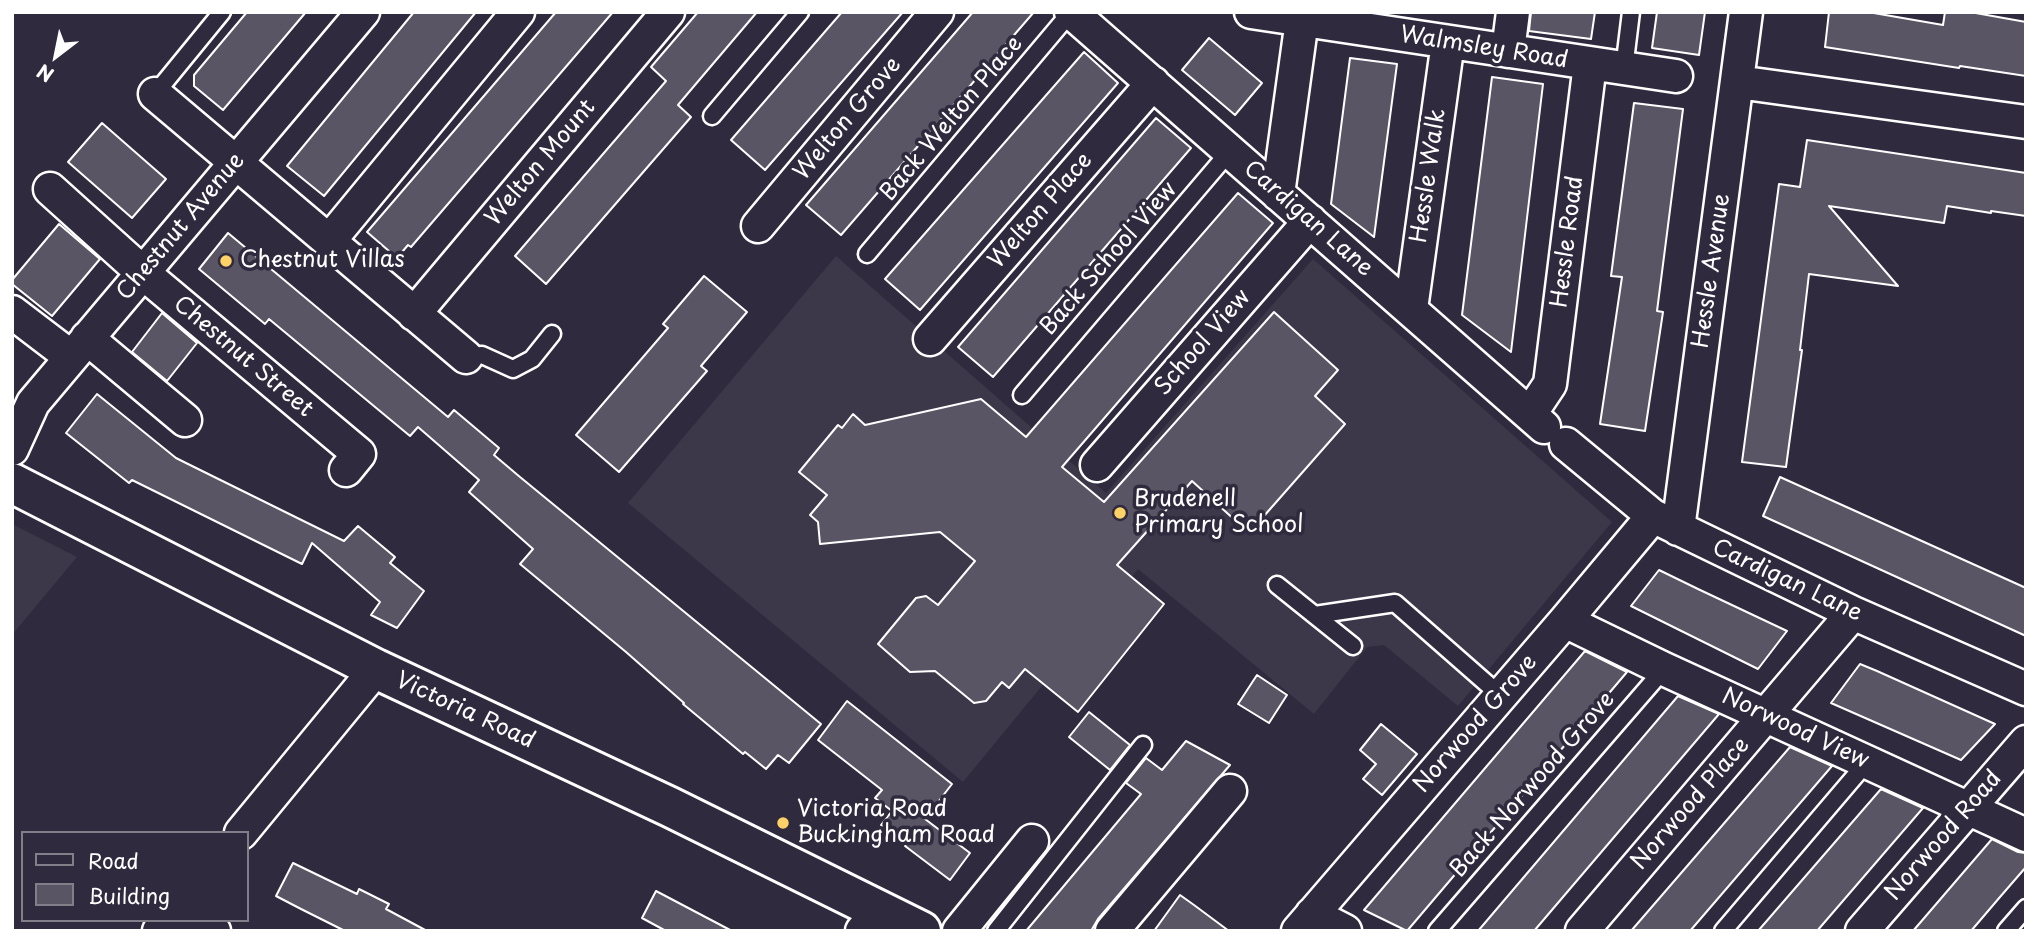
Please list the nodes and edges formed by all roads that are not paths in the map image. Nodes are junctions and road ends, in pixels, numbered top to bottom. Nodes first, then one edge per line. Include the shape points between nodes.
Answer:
1 (222, 12) edge
2 (363, 12) edge
3 (518, 12) edge
4 (668, 12) edge
5 (800, 12) edge
6 (937, 12) edge
7 (1071, 12) edge
8 (1513, 12) edge
9 (1631, 12) edge
10 (1746, 12) edge
11 (1277, 15) edge
12 (1448, 42) junction
13 (1508, 51) junction
14 (1590, 64) junction
15 (1624, 69) junction
16 (1676, 76) dead end
17 (1738, 82) junction
18 (1153, 83) junction
19 (155, 94) joint
20 (712, 116) dead end
21 (2026, 122) edge
22 (1230, 151) junction
23 (236, 163) junction
24 (50, 189) dead end
25 (1278, 194) junction
26 (1310, 221) junction
27 (758, 226) dead end
28 (329, 241) junction
29 (867, 254) dead end
30 (142, 272) junction
31 (1411, 309) junction
32 (12, 312) edge
33 (414, 314) junction
34 (552, 334) dead end
35 (929, 339) dead end
36 (79, 348) junction
37 (466, 357) joint
38 (1022, 395) dead end
39 (185, 420) dead end
40 (1546, 428) junction
41 (12, 449) edge
42 (1097, 465) dead end
43 (346, 470) dead end
44 (12, 483) edge
45 (1665, 523) junction
46 (1278, 585) dead end
47 (1853, 613) junction
48 (1315, 615) junction
49 (1566, 621) junction
50 (1353, 646) dead end
51 (376, 669) junction
52 (1664, 669) junction
53 (2026, 689) edge
54 (1501, 696) junction
55 (1766, 716) junction
56 (2026, 742) edge
57 (1143, 745) dead end
58 (1867, 762) junction
59 (1230, 791) dead end
60 (1968, 809) junction
61 (243, 831) edge
62 (2026, 835) edge
63 (1032, 841) dead end
64 (2026, 908) edge
65 (870, 920) edge
66 (198, 922) edge
67 (1305, 922) edge
68 (214, 931) edge
69 (921, 931) edge
70 (959, 931) edge
71 (996, 931) edge
72 (1112, 931) edge
73 (1345, 931) edge
74 (1437, 931) edge
75 (1582, 931) edge
76 (1723, 931) edge
77 (1862, 931) edge
78 (2006, 931) edge

1 - 19 lane
2 - 23 street, Chestnut Avenue
3 - 28 street
4 - 33 street, Welton Mount
5 - 20 lane
6 - 27 street, Welton Grove
7 - 18 street, Cardigan Lane
7 - 29 lane, Back Welton Place
8 - 13 street
9 - 15 lane
10 - 17 street, Hessle Avenue
11 - 12 street, Walmsley Road via 1392,28
11 - 25 street
12 - 13 street, Walmsley Road
12 - 31 street, Hessle Walk
13 - 14 street, Walmsley Road
14 - 15 street, Walmsley Road
14 - 40 street, Hessle Road
15 - 16 street, Walmsley Road
17 - 21 street
17 - 45 street, Hessle Avenue
18 - 22 street, Cardigan Lane
18 - 35 street, Welton Place
19 - 23 street
22 - 25 street, Cardigan Lane
22 - 38 lane, Back School View
23 - 28 street
23 - 30 street, Chestnut Avenue
24 - 30 street, Chestnut Street
25 - 26 street, Cardigan Lane
26 - 31 street, Cardigan Lane
26 - 42 street, School View
28 - 33 street
30 - 36 street, Chestnut Avenue
30 - 43 street, Chestnut Street via 359,454
31 - 40 street, Cardigan Lane
32 - 36 street
33 - 37 street
34 - 37 lane via 532,359 513,369 482,355
36 - 39 street
36 - 41 street, Chestnut Avenue via 33,402
40 - 45 street, Cardigan Lane
44 - 51 street, Victoria Road
45 - 47 street, Cardigan Lane
45 - 49 street, Norwood Grove
46 - 48 lane
47 - 53 street, Cardigan Lane
47 - 55 street, Norwood Place
48 - 50 lane
48 - 54 lane via 1395,603
49 - 52 street, Norwood View
49 - 54 street, Norwood Grove
51 - 61 street
51 - 65 street, Victoria Road via 670,807
52 - 55 street, Norwood View
52 - 74 lane, Back Norwood Grove
54 - 67 street, Norwood Grove
55 - 58 street, Norwood View
55 - 75 street, Norwood Place
56 - 60 street, Norwood Road
57 - 71 lane
58 - 60 street, Norwood View
58 - 76 lane
59 - 72 street
60 - 62 street, Norwood View
60 - 77 street, Norwood Road
63 - 70 street
64 - 78 lane
65 - 69 street, Victoria Road
66 - 68 street
67 - 73 street

